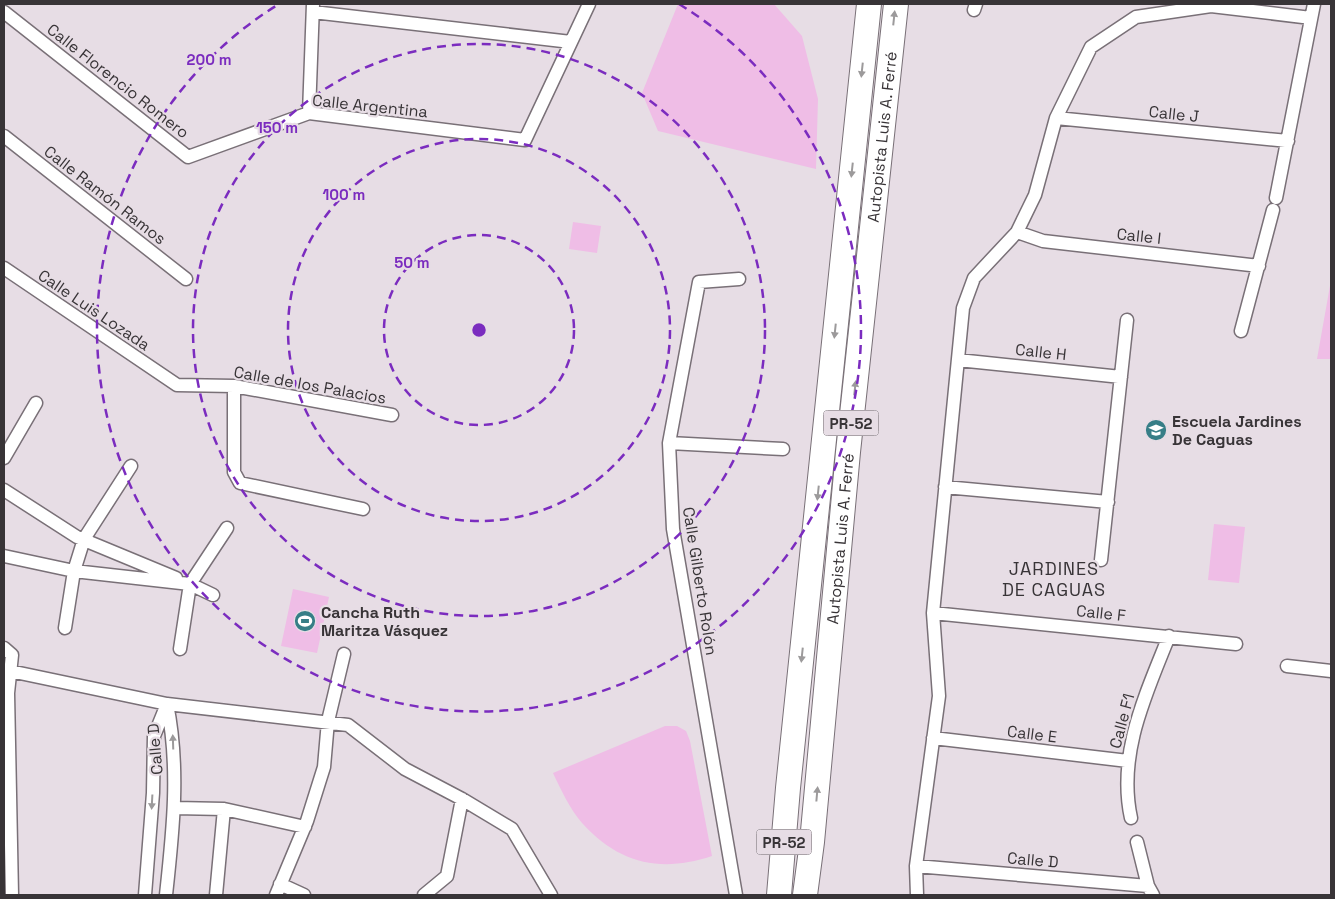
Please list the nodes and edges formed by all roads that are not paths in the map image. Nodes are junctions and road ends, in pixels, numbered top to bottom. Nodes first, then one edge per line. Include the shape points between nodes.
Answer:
1 (589, 4) edge
2 (869, 4) edge
3 (896, 4) edge
4 (1314, 4) edge
5 (313, 8) edge
6 (4, 12) edge
7 (1311, 18) junction
8 (571, 42) junction
9 (309, 113) junction
10 (1056, 118) junction
11 (4, 136) edge
12 (1288, 141) junction
13 (188, 157) joint
14 (1017, 232) junction
15 (1259, 266) junction
16 (4, 268) edge
17 (186, 279) dead end
18 (739, 279) dead end
19 (1127, 320) dead end
20 (1241, 331) dead end
21 (958, 360) junction
22 (1121, 377) junction
23 (165, 378) joint
24 (234, 386) junction
25 (36, 403) dead end
26 (392, 415) dead end
27 (669, 443) junction
28 (783, 450) dead end
29 (4, 458) edge
30 (131, 466) dead end
31 (945, 487) junction
32 (4, 490) edge
33 (1108, 502) junction
34 (363, 509) dead end
35 (227, 528) dead end
36 (84, 540) junction
37 (4, 556) edge
38 (1101, 560) dead end
39 (74, 571) junction
40 (190, 584) junction
41 (213, 595) dead end
42 (933, 613) junction
43 (65, 628) dead end
44 (1170, 636) junction
45 (1236, 644) dead end
46 (4, 648) edge
47 (180, 649) dead end
48 (344, 654) dead end
49 (1286, 666) dead end
50 (1331, 671) edge
51 (10, 672) junction
52 (167, 704) junction
53 (328, 721) junction
54 (933, 738) junction
55 (1128, 761) junction
56 (788, 788) junction
57 (462, 799) junction
58 (175, 808) junction
59 (224, 809) junction
60 (1132, 818) dead end
61 (305, 827) junction
62 (812, 842) junction
63 (1137, 842) dead end
64 (916, 866) junction
65 (278, 890) edge
66 (1150, 891) edge
67 (12, 895) edge
68 (145, 895) edge
69 (166, 895) edge
70 (216, 895) edge
71 (304, 895) edge
72 (424, 895) edge
73 (551, 895) edge
74 (736, 895) edge
75 (766, 895) edge
76 (779, 895) edge
77 (805, 895) edge
78 (817, 895) edge
79 (917, 895) edge

1 - 8 street
2 -> 56 highway, Autopista Luis A. Ferré / PR-52
62 -> 3 highway, Autopista Luis A. Ferré / PR-52 via 848,452
4 - 7 street
5 - 8 street
5 - 9 street
6 - 13 street, Calle Florencio Romero
7 - 10 street via 1211,6 1136,17 1090,47
7 - 12 street
8 - 9 street, Calle Argentina via 525,140
9 - 13 street, Calle Argentina
10 - 12 street, Calle J
10 - 14 street via 1035,195
11 - 17 street, Calle Ramón Ramos
12 - 15 street
14 - 15 street, Calle I via 1043,241
14 - 21 street via 974,278 963,308
15 - 20 street
16 - 23 street, Calle Luis Lozada
18 - 27 street, Calle Gilberto Rolón via 699,282
19 - 22 street
21 - 22 street, Calle H
21 - 31 street
22 - 33 street
23 - 24 street, Calle de los Palacios via 177,386
24 - 26 street, Calle de los Palacios
24 - 34 street via 234,472 240,483
25 - 29 street
27 - 28 street
27 - 74 street, Calle Gilberto Rolón via 673,529
30 - 36 street
31 - 33 street
31 - 42 street
32 - 36 street
33 - 38 street
35 - 40 street
36 - 39 street
36 - 40 street
37 - 39 street
39 - 40 street
39 - 43 street
40 - 41 street
40 - 47 street
42 - 44 street, Calle F
42 - 54 street via 939,696
44 - 45 street, Calle F
44 - 55 street, Calle F1 via 1140,707
46 - 51 street via 12,655
48 - 53 street
49 - 50 street
51 - 52 street
51 - 67 street
52 - 53 street
58 -> 52 street, Calle D via 173,735
52 -> 68 street, Calle D via 154,736
53 - 57 street via 348,725 404,769
53 - 61 street via 324,767
54 - 55 street, Calle E
54 - 64 street
55 - 60 street, Calle F1 via 1128,804
56 - 75 highway
56 - 76 highway, Autopista Luis A. Ferré / PR-52
57 - 72 street via 447,876
57 - 73 street via 512,829
58 - 59 street
58 - 69 street, Calle D
59 - 61 street
59 - 70 street
61 - 65 street
62 - 77 highway, Autopista Luis A. Ferré / PR-52
62 - 78 highway
63 - 66 street, Calle D
64 - 66 street, Calle D
64 - 79 street
65 - 71 street

